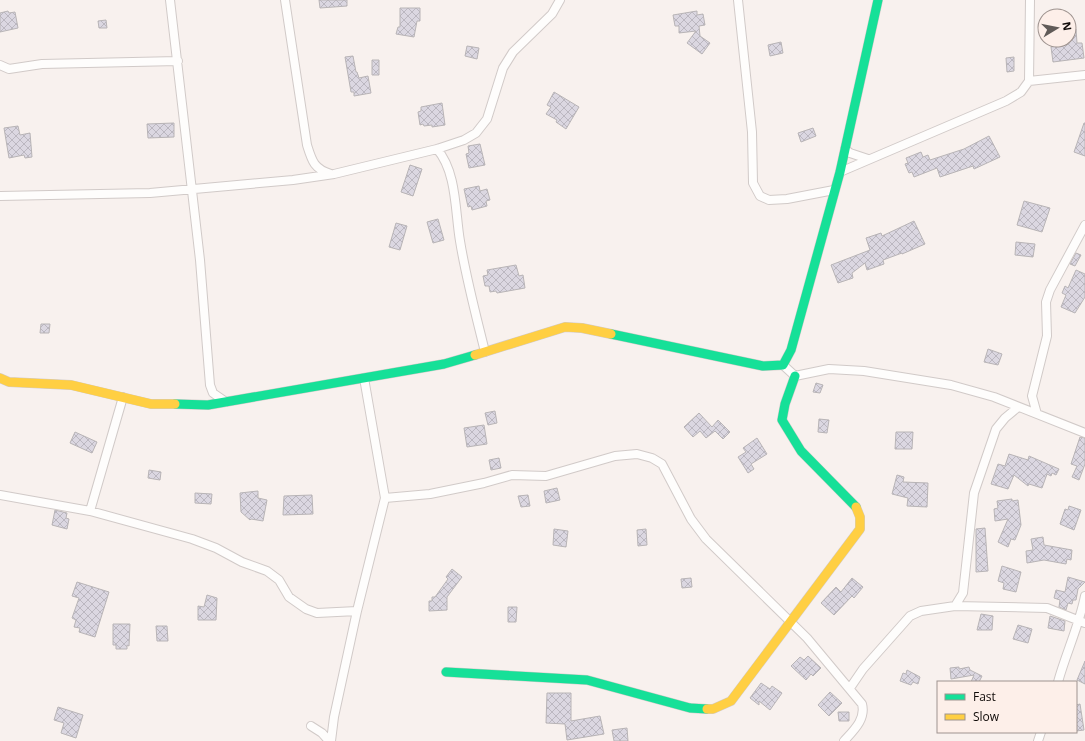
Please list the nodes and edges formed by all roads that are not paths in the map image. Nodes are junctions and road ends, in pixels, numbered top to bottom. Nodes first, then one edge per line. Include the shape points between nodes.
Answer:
1 (170, 0) edge
2 (285, 0) edge
3 (560, 0) edge
4 (738, 0) edge
5 (878, 0) edge
6 (1030, 0) edge
7 (178, 61) junction
8 (0, 65) edge
9 (1085, 75) edge
10 (1029, 81) junction
11 (437, 149) junction
12 (845, 149) junction
13 (868, 159) junction
14 (840, 172) junction
15 (334, 174) junction
16 (192, 189) junction
17 (834, 190) junction
18 (0, 196) edge
19 (1085, 225) edge
20 (485, 352) junction
21 (782, 365) junction
22 (796, 376) junction
23 (0, 378) edge
24 (364, 378) junction
25 (122, 397) junction
26 (226, 402) junction
27 (1017, 408) junction
28 (1037, 414) junction
29 (1085, 433) edge
30 (0, 495) edge
31 (385, 498) junction
32 (90, 511) junction
33 (1085, 596) edge
34 (955, 606) junction
35 (357, 611) junction
36 (790, 620) junction
37 (1082, 623) edge
38 (446, 672) dead end
39 (1058, 681) edge
40 (850, 688) junction
41 (311, 726) dead end
42 (330, 741) edge
43 (844, 741) edge

1 - 7 street
2 - 15 street via 306,145 312,161 320,171
3 - 11 street via 552,14 513,52 503,68 487,119 476,133
4 - 17 street via 752,132 753,183 760,196 769,200
5 - 12 street
6 - 10 street
7 - 8 street via 42,64 9,69
7 - 16 street
9 - 10 street
10 - 13 street via 1021,92 1006,101
11 - 15 street
11 - 20 street via 444,157 452,183 460,242
12 - 13 street
12 - 14 street
13 - 14 street
14 - 17 street
15 - 16 street
16 - 18 street via 150,193
16 - 26 street via 210,385 213,393
17 - 21 street via 791,350
19 - 28 street via 1046,302 1047,336 1032,396
20 - 21 street via 543,333 565,328 582,328 763,366
20 - 24 street via 444,364
21 - 22 street
22 - 27 street via 829,370 864,371 951,384 994,397
22 - 36 street via 782,420 801,451 855,505 860,517 860,529
23 - 25 street via 10,382 71,385
24 - 26 street
24 - 31 street
25 - 26 street via 151,404 208,405
25 - 32 street
27 - 28 street
27 - 34 street via 996,429 974,493 963,593
28 - 29 street
30 - 32 street
31 - 35 street
31 - 36 street via 430,494 512,475 546,476 615,456 637,454 652,458 662,464 691,518 706,539
32 - 35 street via 192,539 267,571 279,580 289,597 306,609 317,613
33 - 37 street
34 - 37 street via 1047,608
34 - 40 street via 921,611 910,616
35 - 42 street
36 - 38 street via 731,701 713,709 690,708 587,680
36 - 40 street
37 - 39 street via 1066,653
40 - 43 street via 864,711 861,721
41 - 42 street

